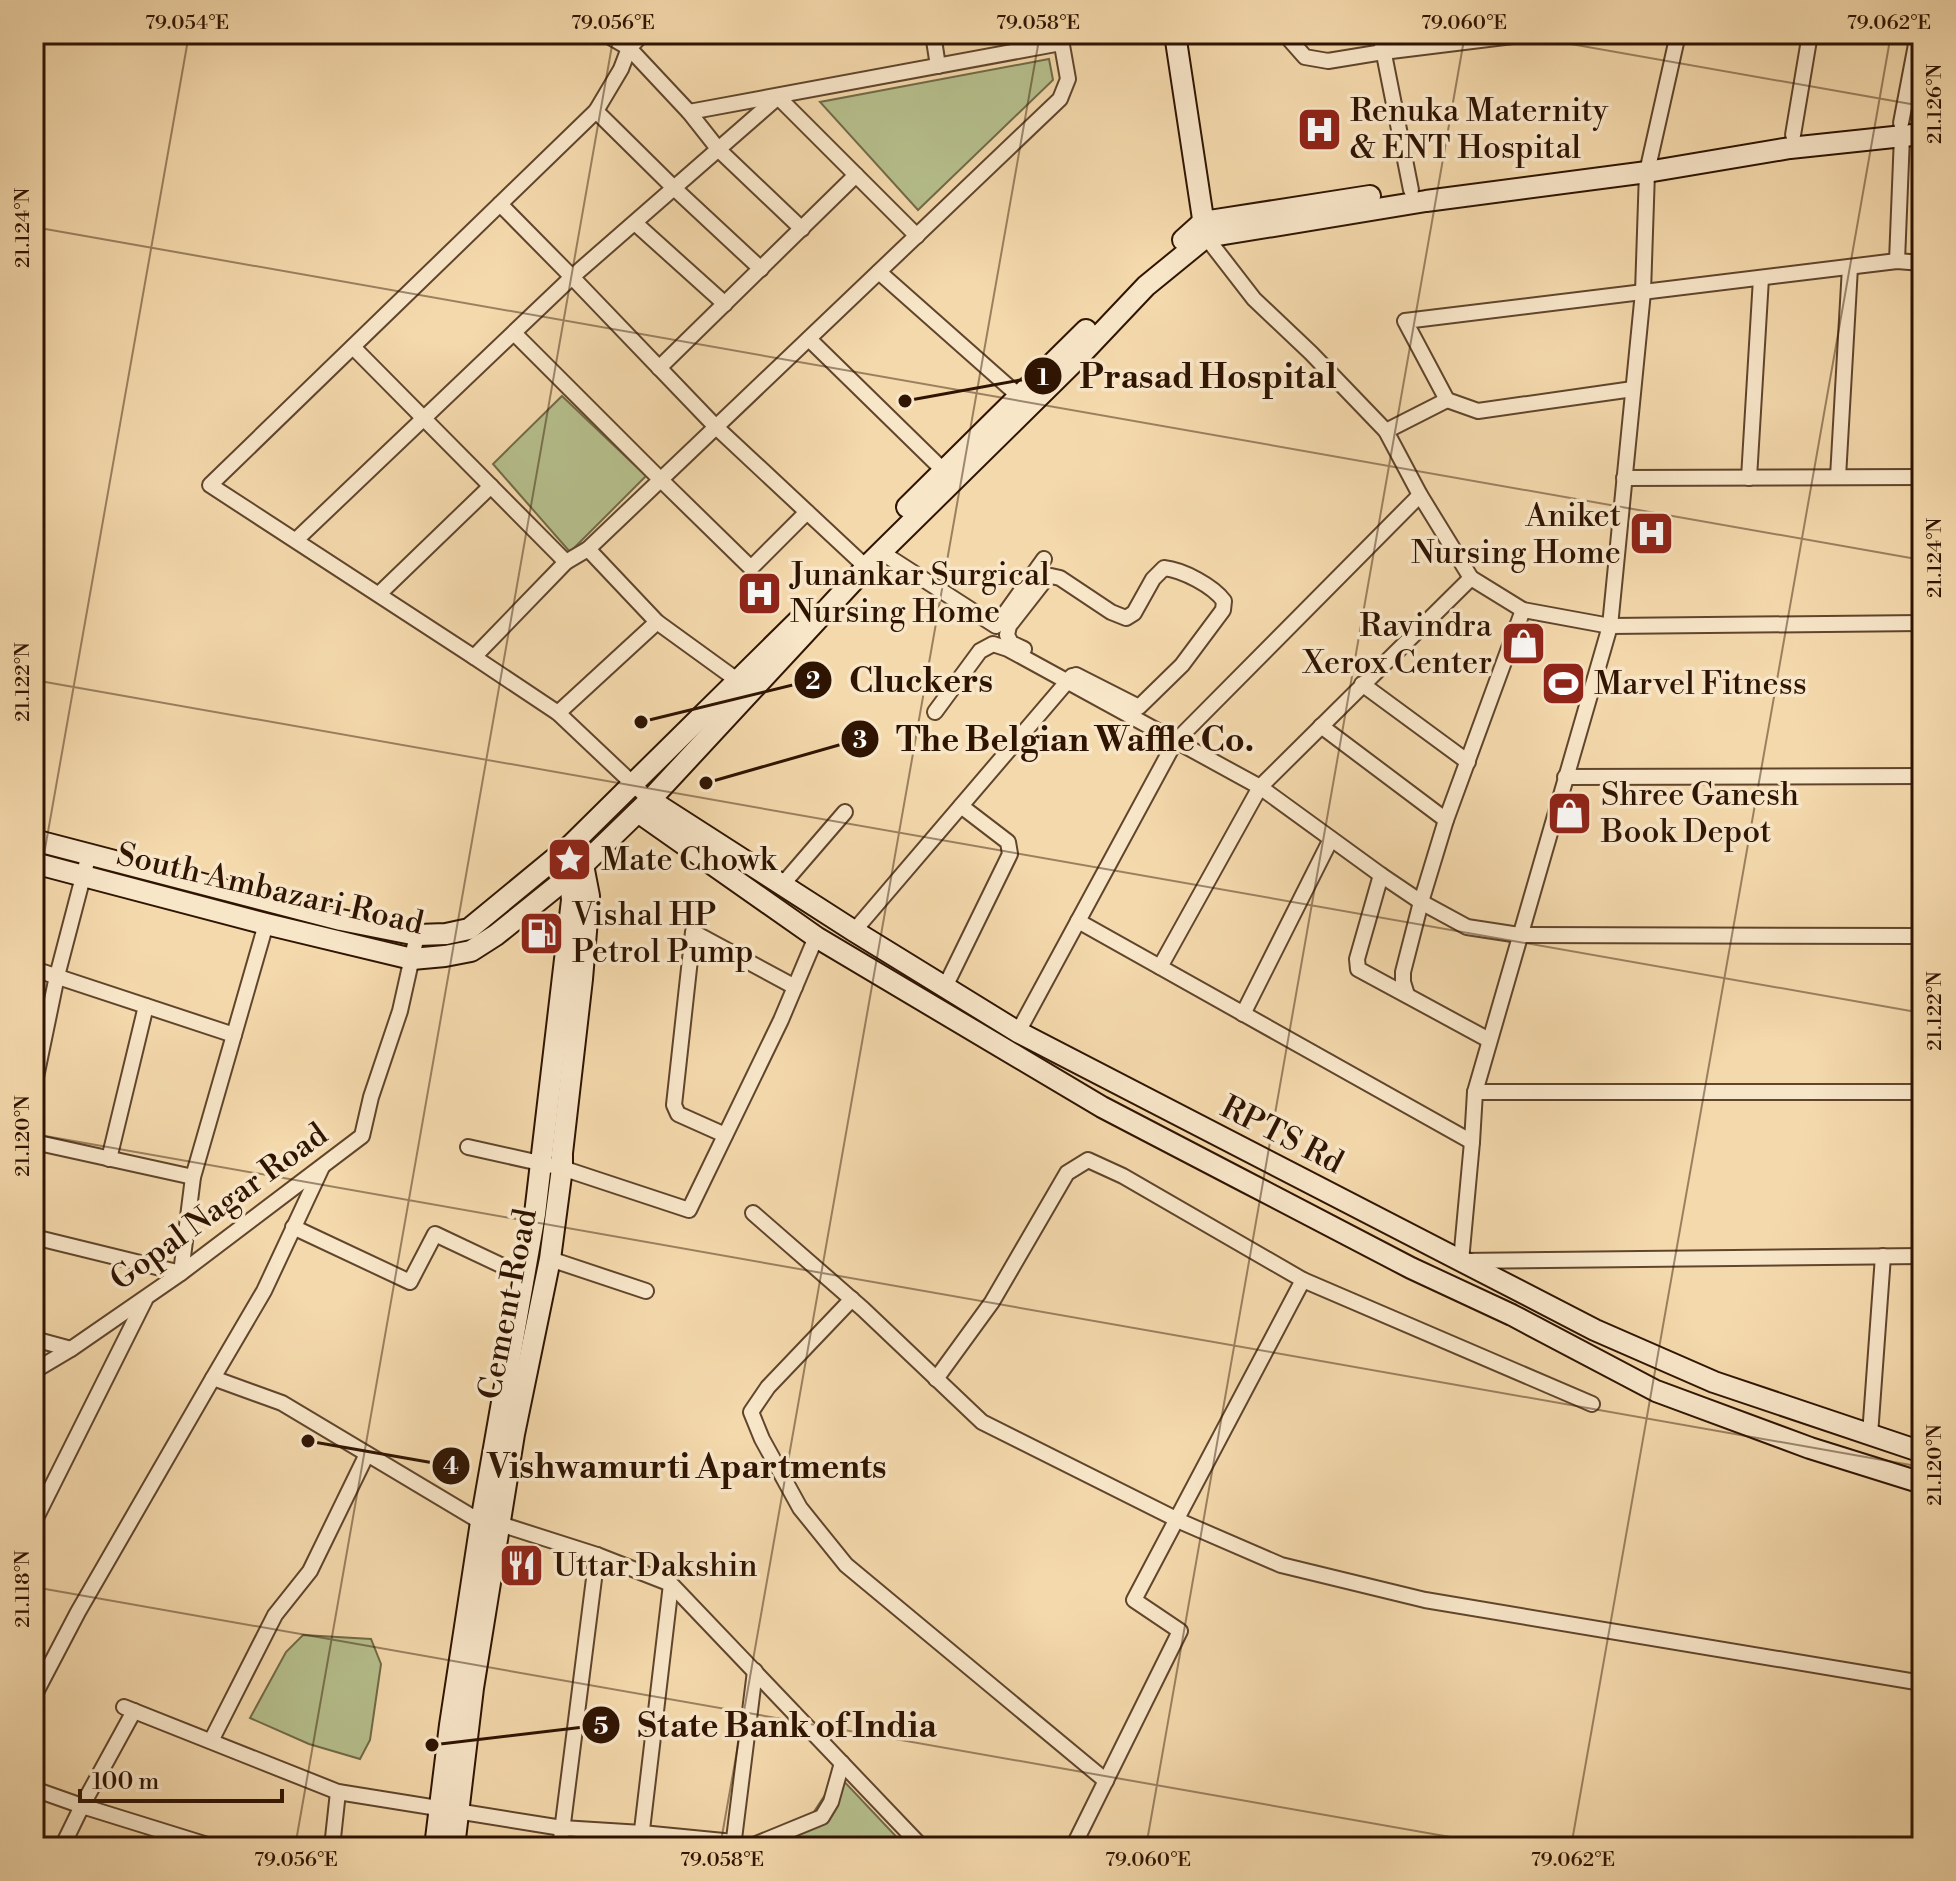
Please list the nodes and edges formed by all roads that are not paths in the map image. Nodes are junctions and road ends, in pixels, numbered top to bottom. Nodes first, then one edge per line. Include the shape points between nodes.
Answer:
1 (605, 34) edge
2 (646, 34) edge
3 (933, 34) edge
4 (1175, 34) edge
5 (1289, 34) edge
6 (1380, 34) edge
7 (1529, 34) edge
8 (1678, 34) edge
9 (1810, 34) edge
10 (1918, 34) edge
11 (1060, 38) edge
12 (628, 41) edge
13 (1383, 52) junction
14 (938, 66) junction
15 (778, 97) junction
16 (596, 111) junction
17 (689, 112) junction
18 (1922, 120) edge
19 (1908, 131) edge
20 (1793, 135) junction
21 (719, 150) junction
22 (1649, 165) junction
23 (856, 175) junction
24 (674, 188) junction
25 (1411, 190) junction
26 (500, 204) junction
27 (635, 223) junction
28 (802, 229) junction
29 (1204, 229) junction
30 (917, 236) junction
31 (1897, 261) junction
32 (1922, 263) edge
33 (1850, 267) junction
34 (761, 269) junction
35 (879, 272) junction
36 (572, 277) junction
37 (1761, 278) junction
38 (1643, 292) junction
39 (725, 304) junction
40 (514, 333) junction
41 (809, 339) junction
42 (353, 347) junction
43 (659, 368) junction
44 (1633, 389) junction
45 (1019, 396) junction
46 (1447, 400) junction
47 (425, 418) junction
48 (716, 427) junction
49 (1386, 431) junction
50 (943, 470) junction
51 (1838, 477) junction
52 (1922, 477) edge
53 (1624, 478) junction
54 (1749, 478) junction
55 (661, 480) junction
56 (491, 486) junction
57 (1420, 495) junction
58 (807, 512) junction
59 (296, 540) junction
60 (588, 549) junction
61 (881, 552) junction
62 (1044, 559) dead end
63 (566, 562) junction
64 (862, 563) junction
65 (1471, 578) junction
66 (379, 594) junction
67 (1523, 610) junction
68 (657, 622) junction
69 (1922, 623) edge
70 (1610, 626) junction
71 (474, 657) junction
72 (1070, 678) junction
73 (737, 680) junction
74 (1362, 684) junction
75 (1127, 708) junction
76 (935, 712) dead end
77 (558, 713) junction
78 (1321, 726) junction
79 (1175, 742) junction
80 (1468, 762) junction
81 (1922, 776) edge
82 (1565, 777) junction
83 (632, 784) junction
84 (1260, 787) junction
85 (644, 806) junction
86 (961, 806) junction
87 (845, 812) dead end
88 (1446, 820) junction
89 (1331, 839) junction
90 (34, 840) edge
91 (564, 851) junction
92 (89, 854) junction
93 (34, 863) edge
94 (576, 871) junction
95 (84, 875) junction
96 (1381, 875) junction
97 (782, 885) junction
98 (1421, 902) junction
99 (1078, 921) junction
100 (266, 924) junction
101 (854, 931) junction
102 (417, 935) junction
103 (1519, 935) junction
104 (1922, 936) edge
105 (816, 937) junction
106 (412, 959) junction
107 (1160, 967) junction
108 (34, 969) edge
109 (57, 976) junction
110 (795, 987) junction
111 (945, 987) junction
112 (1407, 995) junction
113 (146, 1006) junction
114 (1243, 1014) junction
115 (1018, 1032) junction
116 (234, 1035) junction
117 (1489, 1040) junction
118 (34, 1087) edge
119 (1475, 1092) junction
120 (1922, 1092) edge
121 (725, 1135) junction
122 (34, 1142) edge
123 (1472, 1142) junction
124 (468, 1147) dead end
125 (109, 1159) junction
126 (541, 1163) junction
127 (322, 1167) junction
128 (562, 1168) junction
129 (193, 1177) junction
130 (753, 1213) dead end
131 (293, 1227) junction
132 (34, 1237) edge
133 (1883, 1256) junction
134 (1922, 1256) edge
135 (550, 1259) junction
136 (1461, 1261) junction
137 (181, 1273) junction
138 (524, 1276) junction
139 (1303, 1280) junction
140 (646, 1291) dead end
141 (147, 1296) junction
142 (852, 1299) junction
143 (34, 1339) edge
144 (71, 1349) junction
145 (34, 1371) edge
146 (213, 1378) junction
147 (936, 1379) junction
148 (1592, 1404) dead end
149 (1870, 1435) junction
150 (1922, 1452) edge
151 (367, 1454) junction
152 (1922, 1483) edge
153 (1177, 1519) junction
154 (34, 1522) edge
155 (490, 1523) junction
156 (597, 1555) junction
157 (671, 1584) junction
158 (755, 1671) junction
159 (1922, 1683) edge
160 (34, 1696) edge
161 (211, 1741) junction
162 (842, 1763) junction
163 (1106, 1781) junction
164 (34, 1789) edge
165 (338, 1792) junction
166 (82, 1806) junction
167 (449, 1810) junction
168 (562, 1828) junction
169 (641, 1840) edge
170 (733, 1845) edge
171 (62, 1847) edge
172 (214, 1847) edge
173 (332, 1847) edge
174 (435, 1847) edge
175 (454, 1847) edge
176 (560, 1847) edge
177 (749, 1847) edge
178 (922, 1847) edge
179 (1073, 1847) edge

1 - 12 street
2 - 12 street
3 - 14 street
4 - 29 main road
5 - 13 street via 1305,57 1328,61
6 - 13 street
7 - 13 street
8 - 22 street
9 - 20 street
10 - 19 street
11 - 14 street
11 - 30 street via 1068,79 1060,99
12 - 16 street via 621,69
12 - 17 street
13 - 25 street
14 - 15 street
15 - 17 street
15 - 21 street
15 - 23 street
16 - 24 street
16 - 26 street
17 - 21 street
18 - 19 main road, South Ambazari Road
19 - 20 main road, South Ambazari Road
19 - 22 main road, South Ambazari Road
19 - 31 street
20 - 22 main road, South Ambazari Road
21 - 24 street
21 - 28 street
22 - 25 main road, South Ambazari Road
22 - 29 main road, South Ambazari Road
22 - 38 street
23 - 28 street
23 - 30 street
24 - 27 street
24 - 34 street
25 - 29 main road, South Ambazari Road via 1261,211
26 - 36 street
26 - 42 street
27 - 36 street
27 - 39 street
28 - 34 street
29 - 45 main road, South Ambazari Road via 1096,320
29 - 49 street via 1254,299
29 - 61 main road, South Ambazari Road
30 - 35 street
31 - 32 street
31 - 33 street
33 - 37 street
33 - 51 street
34 - 39 street
35 - 41 street
35 - 45 street
36 - 40 street
36 - 43 street
37 - 38 street
37 - 54 street
38 - 44 street
38 - 46 street via 1405,321
39 - 43 street
40 - 47 street
40 - 55 street
41 - 48 street
41 - 50 street
42 - 47 street
42 - 59 street via 210,485
43 - 48 street
44 - 46 street via 1478,411
44 - 53 street
45 - 50 main road, South Ambazari Road
46 - 49 street
47 - 56 street
47 - 59 street
48 - 55 street
48 - 58 street
49 - 57 street
50 - 64 main road, South Ambazari Road
51 - 52 street
51 - 54 street
53 - 54 street
53 - 70 street
55 - 58 street via 751,568
55 - 60 street
56 - 63 street
56 - 66 street
57 - 65 street
57 - 79 street
58 - 64 street
59 - 66 street
60 - 63 street
60 - 68 street
61 - 62 street via 996,626
61 - 64 main road, South Ambazari Road
63 - 71 street
64 - 73 main road, South Ambazari Road
64 - 85 main road, South Ambazari Road
65 - 67 street
65 - 74 street
66 - 71 street
67 - 70 street
67 - 80 street
68 - 73 street
68 - 77 street
69 - 70 street
70 - 82 street
71 - 77 street
72 - 75 street
72 - 75 street via 1011,643 1007,635 1051,576 1126,618 1164,568 1217,591 1223,610 1182,665 1139,707
72 - 76 street via 993,644 980,651
72 - 86 street
72 - 101 street
73 - 83 main road, South Ambazari Road
74 - 78 street
74 - 80 street
75 - 79 street
77 - 83 street
78 - 84 street
78 - 88 street
79 - 84 street
79 - 99 street
80 - 88 street
81 - 82 street
82 - 103 street
83 - 85 street
83 - 91 main road, South Ambazari Road
84 - 89 street
84 - 107 street
85 - 94 main road, South Ambazari Road
85 - 97 main road, RPTS Rd
85 - 105 main road
86 - 101 street
86 - 111 street via 1008,842 1010,854
87 - 97 street
88 - 98 street
89 - 96 street
89 - 114 street
90 - 92 main road, South Ambazari Road
91 - 94 main road
91 - 102 main road, South Ambazari Road via 469,929
92 - 95 street
92 - 102 main road, South Ambazari Road
93 - 95 main road, South Ambazari Road
94 - 106 main road, South Ambazari Road via 471,951
94 - 126 main road, Cement Road
94 - 128 main road, Cement Road via 589,896
95 - 100 main road, South Ambazari Road
95 - 109 street
96 - 98 street
96 - 112 street via 1358,969
97 - 101 main road, RPTS Rd
98 - 103 street via 1467,927
98 - 112 street via 1403,972
99 - 107 street
99 - 115 street
100 - 106 main road, South Ambazari Road
100 - 116 street
101 - 111 main road, RPTS Rd
102 - 106 street, Gopal Nagar Road
103 - 104 street
103 - 117 street
105 - 110 street
105 - 152 main road via 1102,1107 1656,1391
106 - 127 street, Gopal Nagar Road via 362,1136
107 - 114 street
108 - 109 street
109 - 113 street
109 - 118 street
110 - 121 street
110 - 121 street via 693,932 674,1105 678,1114
111 - 115 main road, RPTS Rd
112 - 117 street
113 - 116 street
113 - 125 street
114 - 123 street
115 - 136 main road, RPTS Rd
116 - 129 street
117 - 119 street
119 - 120 street
119 - 123 street
121 - 128 street via 689,1210
122 - 125 street
123 - 136 street
124 - 126 street
125 - 129 street
126 - 128 street
126 - 138 main road, Cement Road
127 - 131 street
127 - 137 street, Gopal Nagar Road
128 - 135 main road, Cement Road
129 - 137 street
130 - 142 street
131 - 138 street via 410,1282 435,1234
131 - 146 street via 264,1291
132 - 137 street
133 - 134 street
133 - 136 street
133 - 149 street
135 - 140 street
135 - 155 main road, Cement Road
136 - 149 main road, RPTS Rd via 1595,1330 1714,1382
137 - 141 street, Gopal Nagar Road
138 - 155 main road, Cement Road
139 - 147 street via 1088,1160 1067,1173 992,1302
139 - 148 street
139 - 153 street
141 - 144 street, Gopal Nagar Road
141 - 154 street
142 - 147 street
142 - 163 street via 751,1412 762,1439 800,1508 846,1565
143 - 144 street
144 - 145 street, Gopal Nagar Road
146 - 151 street via 282,1403
146 - 160 street
147 - 153 street via 982,1422
149 - 150 main road, RPTS Rd
151 - 155 street
151 - 161 street via 310,1571 275,1615
153 - 159 street via 1281,1565 1425,1600
153 - 163 street via 1134,1600 1180,1631
155 - 156 street
155 - 167 main road, Cement Road via 450,1725
156 - 157 street
156 - 168 street
157 - 158 street
157 - 169 street
158 - 162 street
158 - 170 street
161 - 165 street
161 - 166 street via 129,1709
162 - 177 street via 822,1817
162 - 178 street
163 - 179 street
164 - 166 street
165 - 167 street
165 - 173 street
166 - 171 street
166 - 172 street
167 - 168 street
167 - 174 main road, Cement Road
167 - 175 main road, Cement Road
168 - 169 street
168 - 176 street
169 - 170 street

